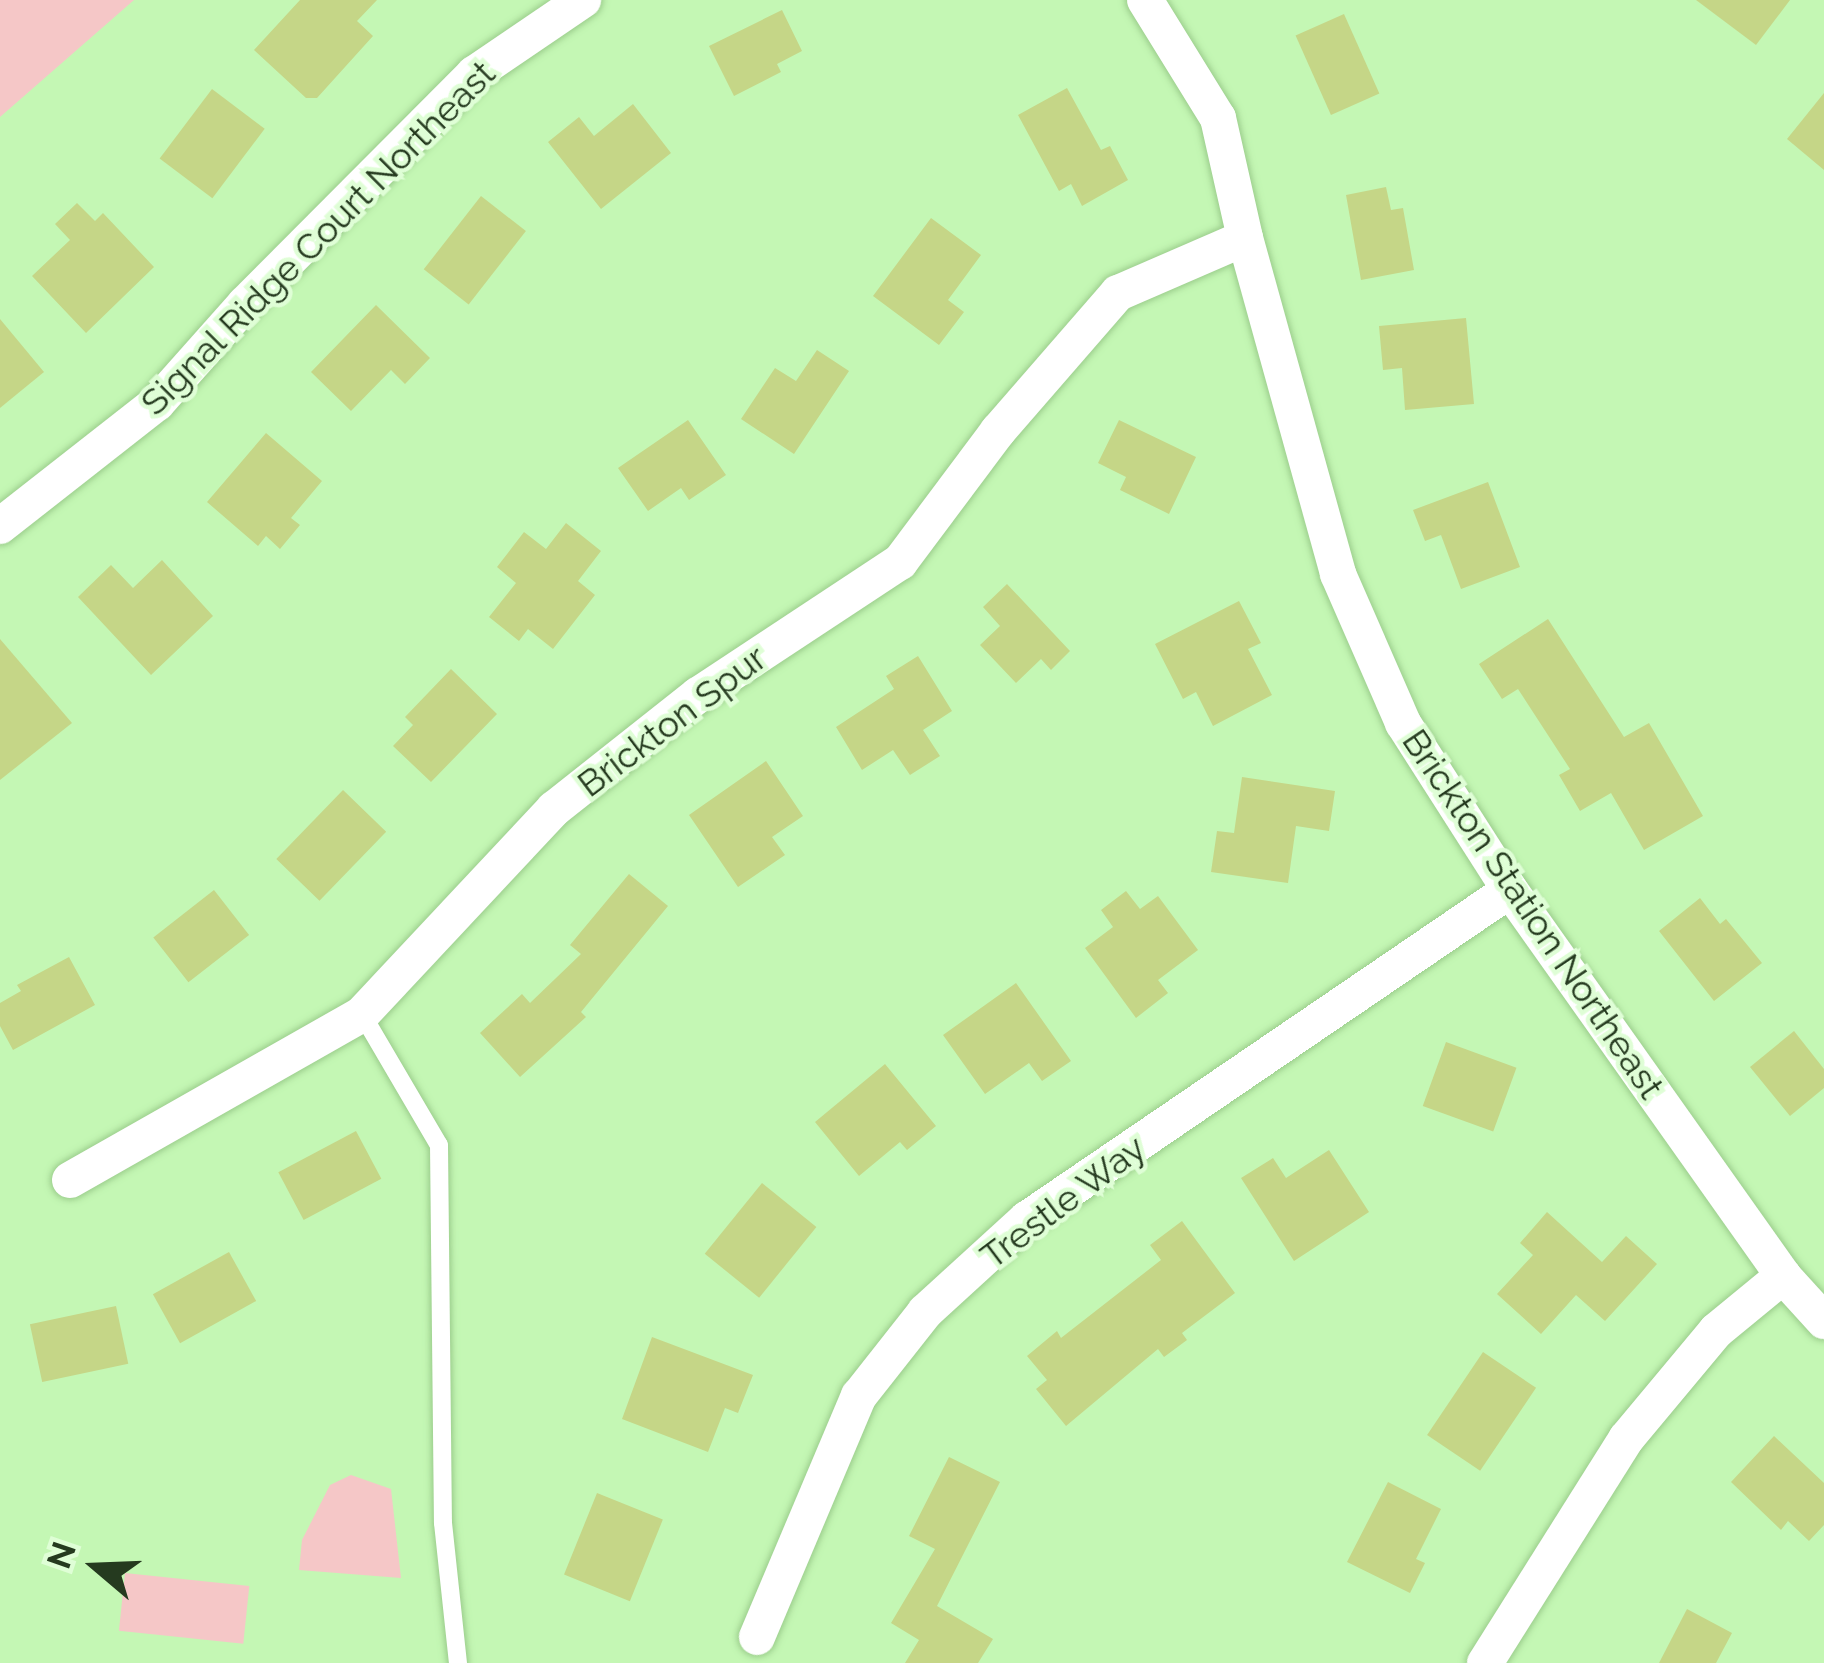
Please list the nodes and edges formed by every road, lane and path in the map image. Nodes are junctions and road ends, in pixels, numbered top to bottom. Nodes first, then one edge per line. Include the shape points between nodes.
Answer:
1 (583, 0) edge
2 (1145, 0) edge
3 (1245, 238) junction
4 (0, 526) edge
5 (1510, 890) junction
6 (362, 1014) junction
7 (70, 1180) dead end
8 (1783, 1276) junction
9 (1824, 1321) edge
10 (757, 1637) dead end
11 (458, 1663) edge
12 (1485, 1663) edge

1 - 4 street, Signal Ridge Court Northeast via 474,74 158,403
2 - 3 street, Brickton Station Northeast via 1218,118
3 - 5 street, Brickton Station Northeast via 1338,574 1403,723
3 - 6 street, Brickton Spur via 1118,293 998,431 900,562 698,695 554,809
5 - 8 street, Brickton Station Northeast
5 - 10 street, Trestle Way via 1028,1220 925,1312 859,1396
6 - 7 street, Brickton Spur
6 - 11 lane via 439,1145 443,1523
8 - 9 street, Brickton Station Northeast
8 - 12 street via 1716,1331 1626,1439

